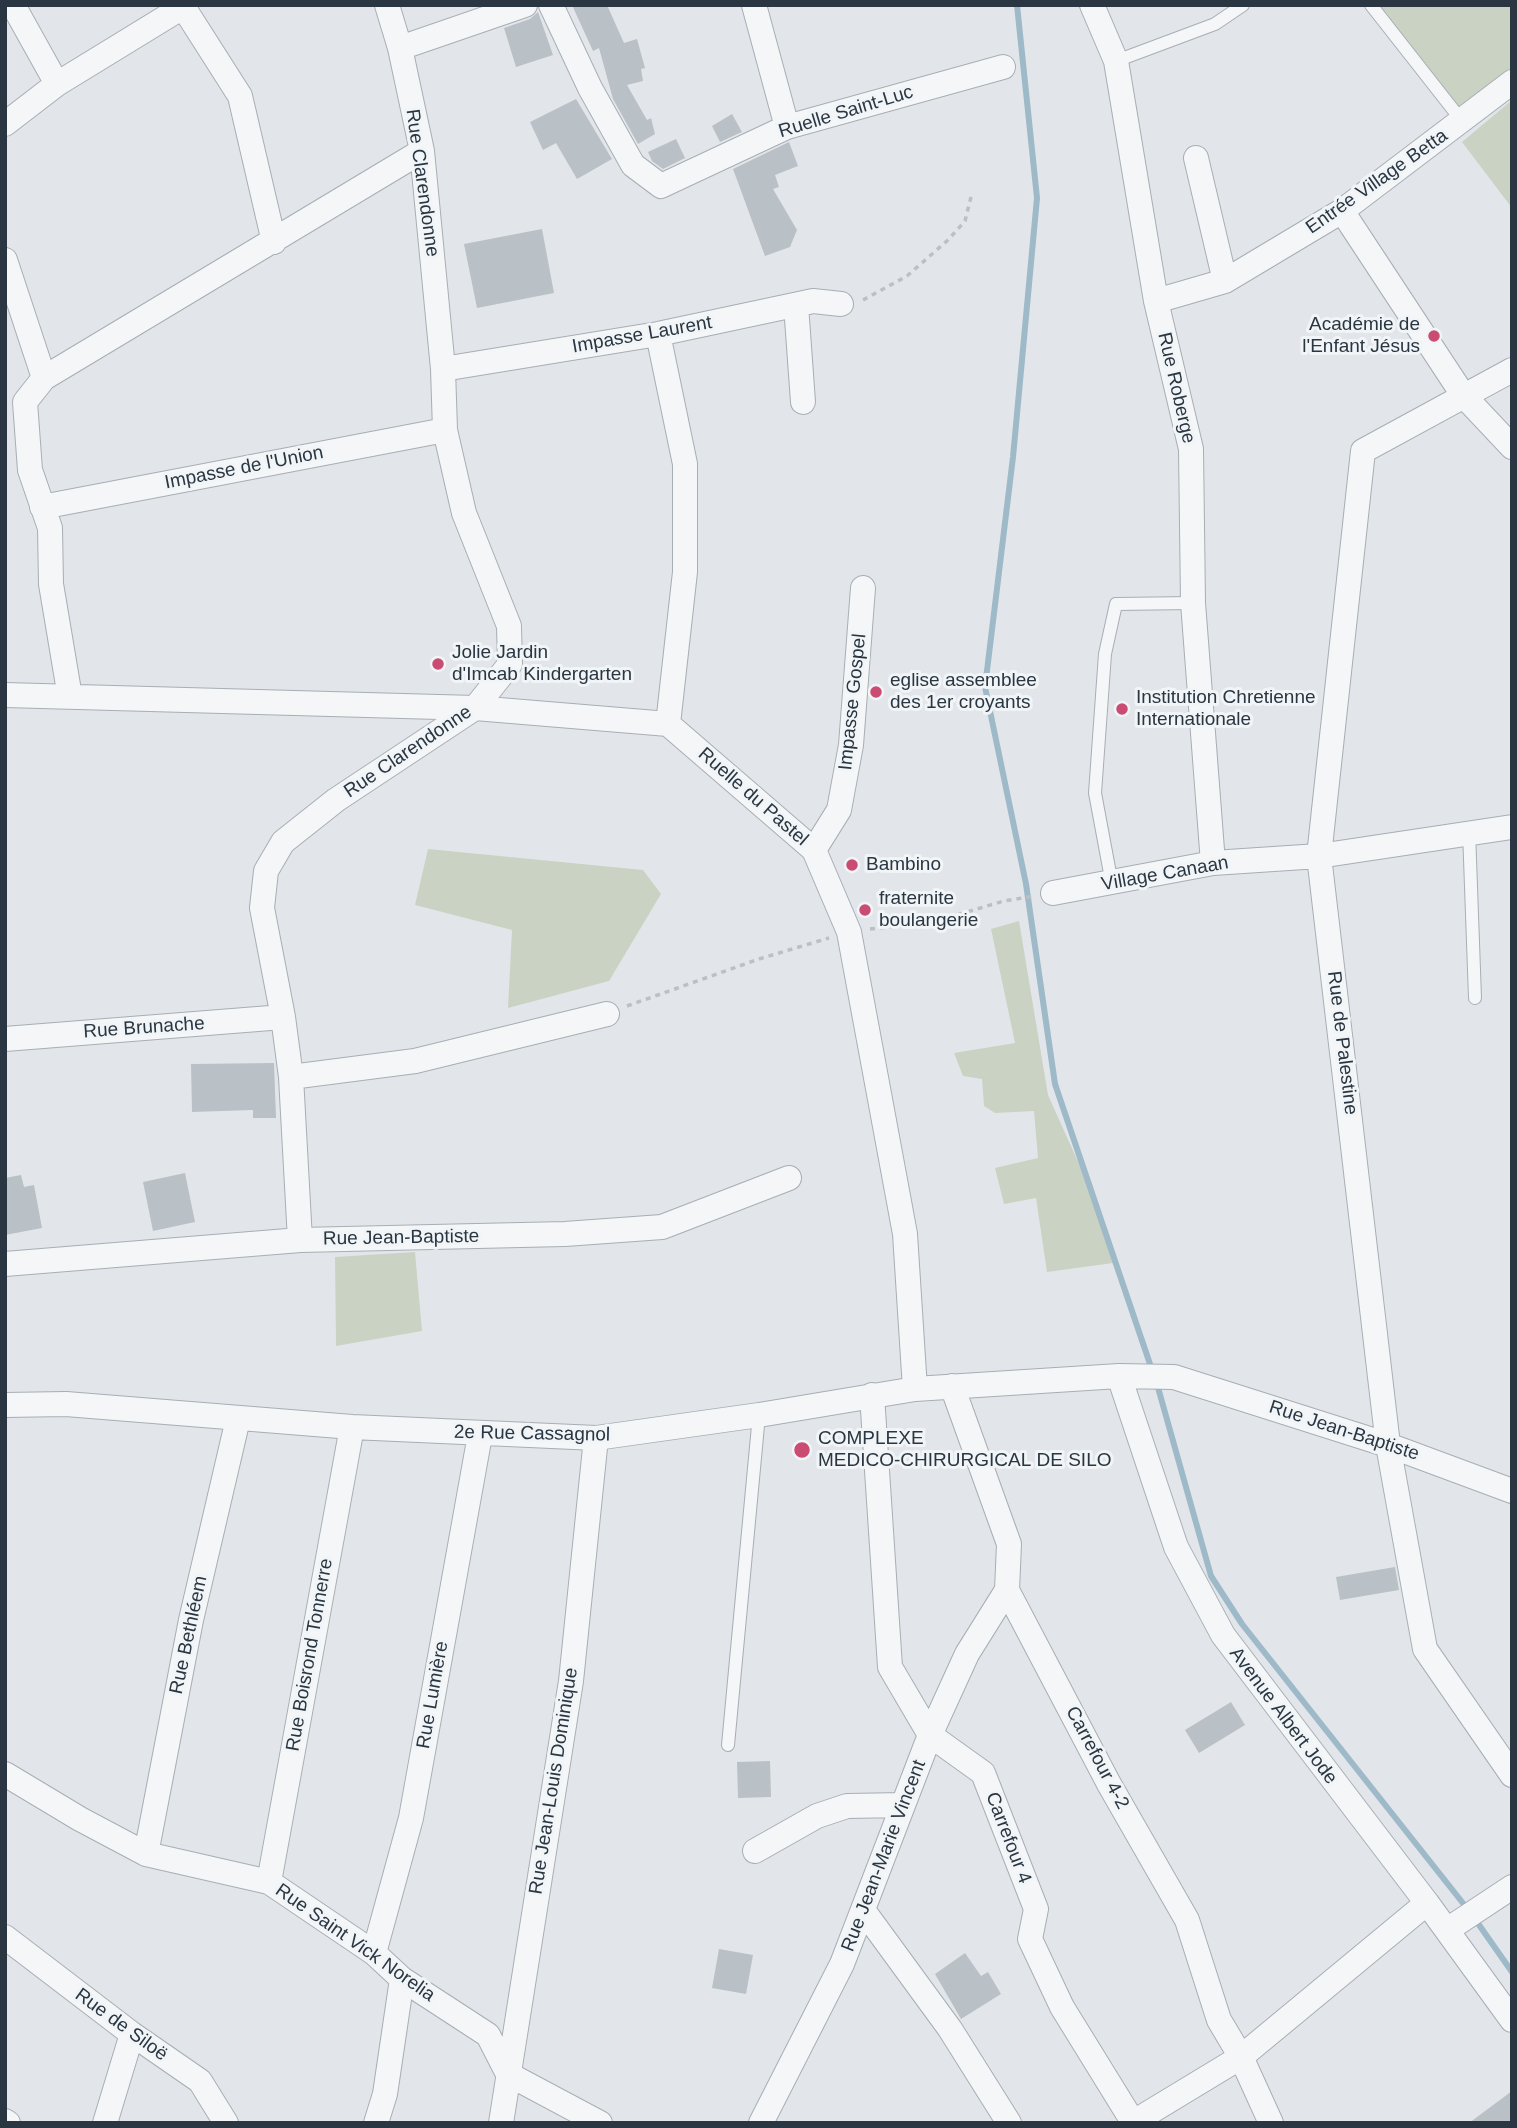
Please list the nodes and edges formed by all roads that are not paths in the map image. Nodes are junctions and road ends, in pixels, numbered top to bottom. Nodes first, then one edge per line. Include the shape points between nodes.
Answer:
1 (13, 5) edge
2 (387, 5) edge
3 (525, 5) edge
4 (551, 5) edge
5 (754, 5) edge
6 (1092, 5) edge
7 (1243, 5) edge
8 (184, 6) edge
9 (1376, 7) edge
10 (400, 48) junction
11 (1116, 61) junction
12 (1003, 67) dead end
13 (1512, 82) edge
14 (57, 84) junction
15 (1462, 121) junction
16 (5, 124) edge
17 (787, 127) junction
18 (422, 151) junction
19 (1196, 158) dead end
20 (1342, 211) junction
21 (274, 242) junction
22 (5, 260) edge
23 (1225, 281) junction
24 (1156, 301) junction
25 (841, 304) road end
26 (796, 305) junction
27 (658, 334) junction
28 (443, 369) junction
29 (1512, 370) edge
30 (44, 378) junction
31 (1463, 395) junction
32 (803, 402) dead end
33 (445, 430) junction
34 (1512, 447) edge
35 (42, 507) junction
36 (863, 588) dead end
37 (1193, 603) junction
38 (5, 695) edge
39 (70, 697) junction
40 (475, 708) junction
41 (668, 724) junction
42 (1512, 827) edge
43 (1469, 831) junction
44 (814, 850) junction
45 (1319, 856) junction
46 (1213, 863) junction
47 (1112, 884) junction
48 (1053, 893) road end
49 (1475, 998) dead end
50 (607, 1014) road end
51 (283, 1017) junction
52 (5, 1039) edge
53 (291, 1077) junction
54 (789, 1178) dead end
55 (300, 1240) junction
56 (5, 1264) edge
57 (1129, 1376) junction
58 (951, 1386) junction
59 (915, 1389) junction
60 (872, 1395) junction
61 (5, 1405) edge
62 (759, 1415) junction
63 (238, 1419) junction
64 (352, 1427) junction
65 (480, 1435) junction
66 (596, 1438) junction
67 (1388, 1445) junction
68 (1512, 1491) edge
69 (1007, 1590) junction
70 (930, 1735) junction
71 (728, 1745) dead end
72 (5, 1774) edge
73 (1512, 1775) edge
74 (903, 1805) junction
75 (755, 1851) dead end
76 (146, 1854) junction
77 (269, 1882) junction
78 (1512, 1888) edge
79 (1427, 1903) junction
80 (863, 1910) junction
81 (1447, 1930) junction
82 (5, 1937) edge
83 (374, 1953) junction
84 (402, 1979) junction
85 (1512, 2020) edge
86 (132, 2034) junction
87 (1241, 2057) junction
88 (508, 2074) junction
89 (1133, 2122) edge
90 (105, 2123) edge
91 (226, 2123) edge
92 (376, 2123) edge
93 (500, 2123) edge
94 (600, 2123) edge
95 (761, 2123) edge
96 (1010, 2123) edge
97 (1271, 2123) edge

1 - 14 street
2 - 10 street, Rue Clarendonne
3 - 10 street
4 - 17 street, Ruelle Saint-Luc via 633,165 661,186
5 - 17 street
6 - 11 street, Rue Roberge
7 - 11 lane via 1215,24
8 - 14 street
8 - 21 street via 240,96
9 - 15 lane
10 - 18 street, Rue Clarendonne
11 - 24 street, Rue Roberge
12 - 17 street, Ruelle Saint-Luc
13 - 15 street, Entrée Village Betta
14 - 16 street
15 - 20 street, Entrée Village Betta
18 - 21 street
18 - 28 street, Rue Clarendonne
19 - 23 street
20 - 23 street, Entrée Village Betta
20 - 31 street
21 - 30 street
22 - 30 street
23 - 24 street, Entrée Village Betta
24 - 37 street, Rue Roberge via 1191,449
25 - 26 street, Impasse Laurent via 813,301
26 - 27 street, Impasse Laurent
26 - 32 street
27 - 28 street, Impasse Laurent
27 - 41 street via 685,464 685,572
28 - 33 street, Rue Clarendonne
29 - 31 street, Rue de Palestine
30 - 35 street via 24,402 30,470
31 - 34 street
31 - 45 street, Rue de Palestine via 1363,451
33 - 35 street, Impasse de l'Union
33 - 40 street, Rue Clarendonne via 464,513 509,626 510,664
35 - 39 street via 50,528 51,584
36 - 44 street, Impasse Gospel via 849,758 839,810
37 - 46 street, Rue Roberge
37 - 47 lane via 1116,604 1105,654 1095,793
38 - 39 street
39 - 40 street
40 - 41 street
40 - 51 street, Rue Clarendonne via 336,800 283,842 266,871 261,908
41 - 44 street, Ruelle du Pastel
42 - 43 street, Village Canaan
43 - 45 street, Village Canaan
43 - 49 lane
44 - 59 street, Ruelle du Pastel via 849,932 905,1234
45 - 46 street, Village Canaan
45 - 67 street, Rue de Palestine
46 - 47 street, Village Canaan
47 - 48 street, Village Canaan
50 - 53 street via 415,1061
51 - 52 street, Rue Brunache
51 - 53 street, Rue Clarendonne
53 - 55 street, Rue Clarendonne
54 - 55 street, Rue Jean-Baptiste via 662,1227 565,1234
55 - 56 street, Rue Jean-Baptiste
57 - 58 street, 2e Rue Cassagnol
57 - 67 street, Rue Jean-Baptiste via 1174,1377
57 - 79 street, Avenue Albert Jode via 1176,1547 1223,1635
58 - 59 street, 2e Rue Cassagnol
58 - 69 street via 1009,1544
59 - 60 street, 2e Rue Cassagnol
60 - 62 street, 2e Rue Cassagnol
60 - 70 street, Carrefour 4 via 890,1667
61 - 63 street, 2e Rue Cassagnol via 66,1404
62 - 66 street, 2e Rue Cassagnol
62 - 71 lane
63 - 64 street, 2e Rue Cassagnol
63 - 76 street, Rue Bethléem via 191,1620
64 - 65 street, 2e Rue Cassagnol
64 - 77 street, Rue Boisrond Tonnerre
65 - 66 street, 2e Rue Cassagnol
65 - 83 street, Rue Lumière via 411,1818
66 - 88 street, Rue Jean-Louis Dominique via 571,1681
67 - 68 street, Rue Jean-Baptiste
67 - 73 street, Rue de Palestine via 1425,1649
69 - 70 street, Rue Jean-Marie Vincent via 967,1654
69 - 87 street, Carrefour 4-2 via 1187,1920 1219,2020
70 - 74 street, Rue Jean-Marie Vincent
70 - 89 street, Carrefour 4 via 983,1773 1036,1909 1030,1938 1062,2007
72 - 76 street, Rue Saint Vick Norelia
74 - 75 street via 847,1806 817,1816
74 - 80 street, Rue Jean-Marie Vincent
76 - 77 street, Rue Saint Vick Norelia
77 - 83 street, Rue Saint Vick Norelia
78 - 81 street
79 - 81 street, Avenue Albert Jode
79 - 87 street
80 - 95 street, Rue Jean-Marie Vincent via 842,1964
80 - 96 street via 950,2029
81 - 85 street, Avenue Albert Jode
82 - 86 street, Rue de Siloë
83 - 84 street, Rue Saint Vick Norelia
84 - 88 street, Rue Saint Vick Norelia via 488,2035
84 - 92 street via 385,2094
86 - 90 street
86 - 91 street, Rue de Siloë via 200,2081
87 - 89 street
87 - 97 street, Carrefour 4-2
88 - 93 street, Rue Jean-Louis Dominique
88 - 94 street

